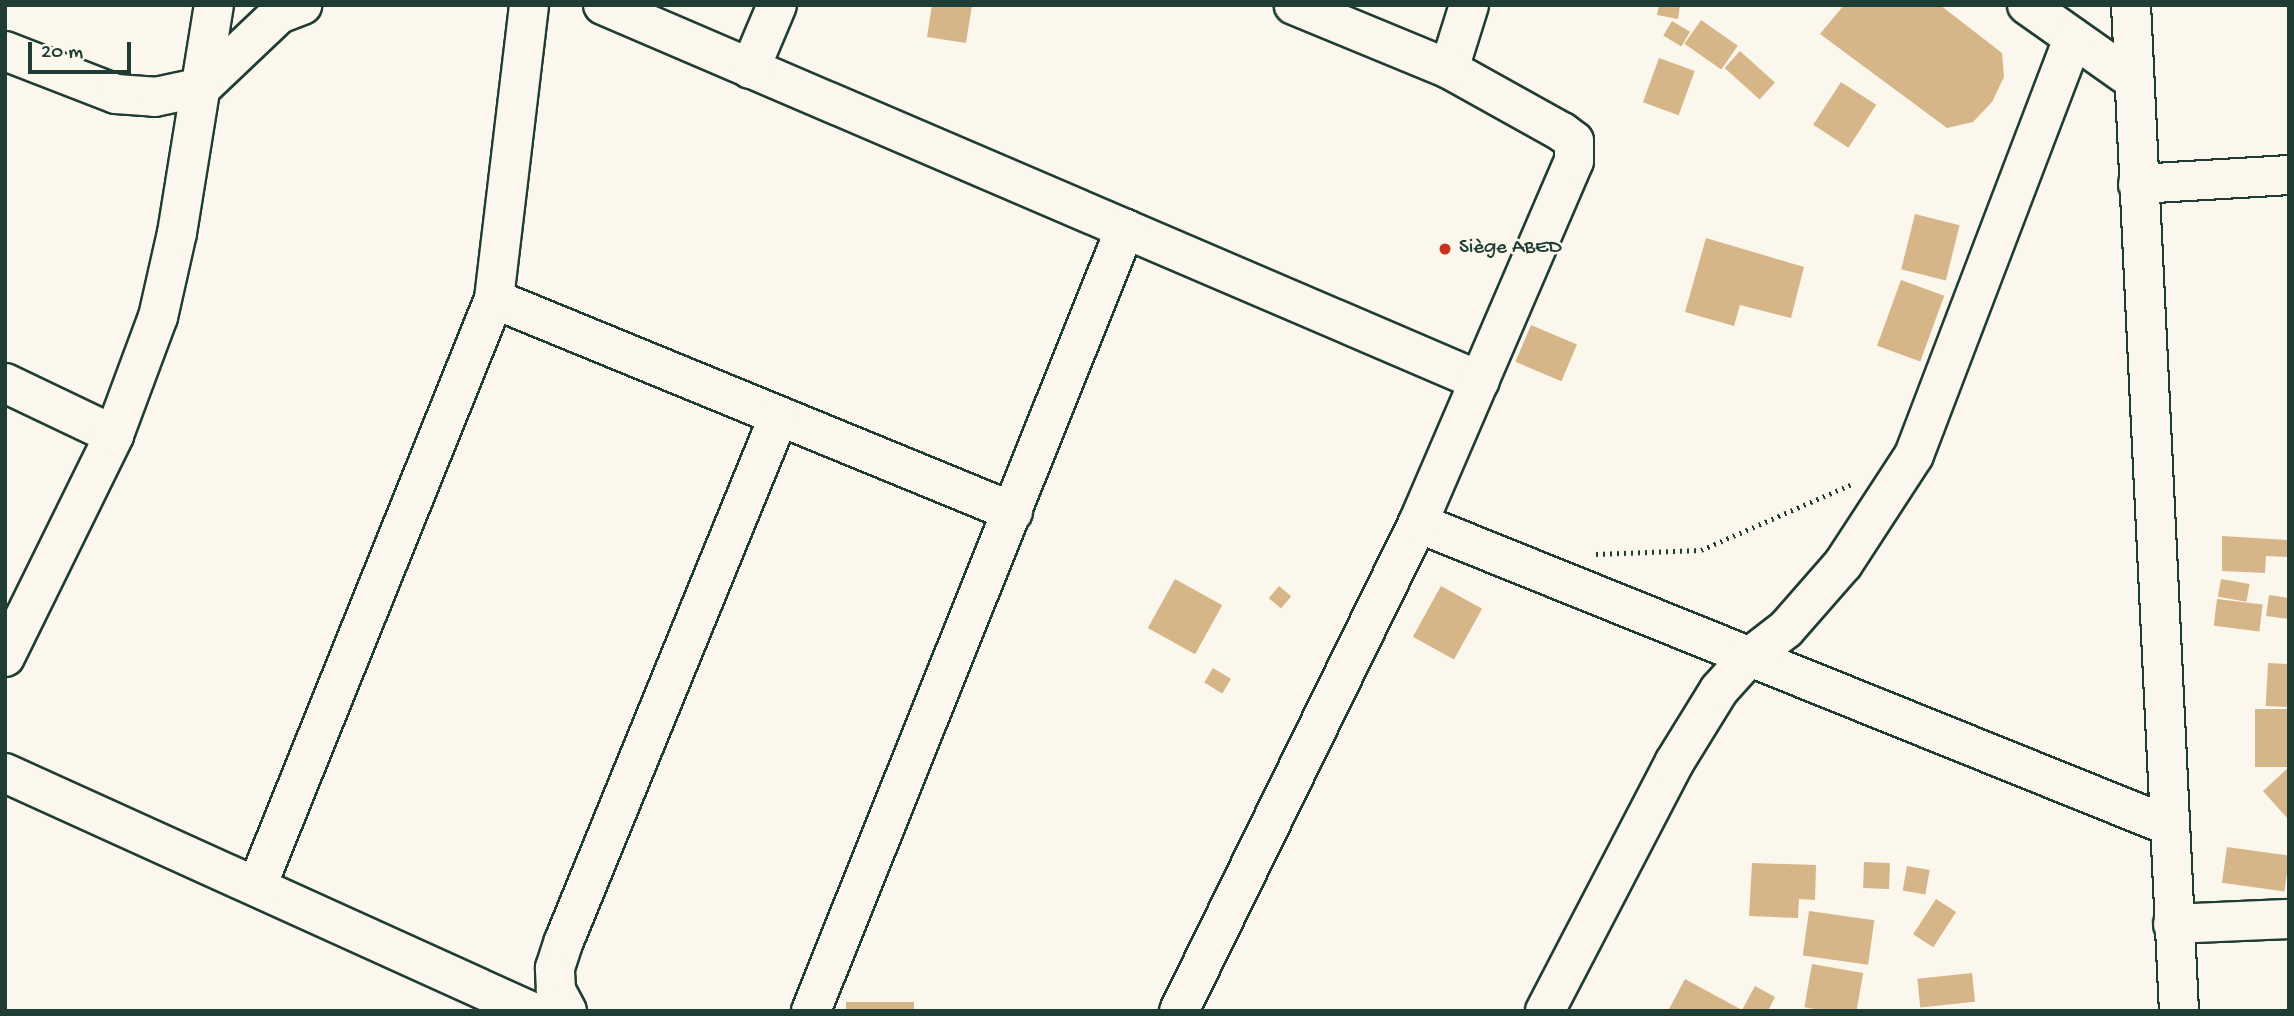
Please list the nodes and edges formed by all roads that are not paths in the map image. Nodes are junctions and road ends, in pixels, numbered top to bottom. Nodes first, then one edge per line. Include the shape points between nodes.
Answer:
1 (214, 5) edge
2 (302, 5) edge
3 (529, 5) edge
4 (603, 5) edge
5 (777, 5) edge
6 (1294, 5) edge
7 (1469, 5) edge
8 (2027, 5) edge
9 (2131, 5) edge
10 (2073, 39) junction
11 (5, 51) edge
12 (750, 69) junction
13 (1449, 69) junction
14 (2132, 79) junction
15 (202, 87) junction
16 (2289, 175) edge
17 (2138, 184) junction
18 (1125, 229) junction
19 (494, 299) junction
20 (1480, 381) junction
21 (5, 383) edge
22 (779, 416) junction
23 (114, 435) junction
24 (1013, 512) junction
25 (1418, 523) junction
26 (5, 657) edge
27 (1747, 659) junction
28 (5, 773) edge
29 (2167, 825) junction
30 (257, 886) junction
31 (2289, 919) edge
32 (2173, 924) junction
33 (530, 1011) edge
34 (567, 1011) edge
35 (810, 1011) edge
36 (1179, 1011) edge
37 (1545, 1011) edge
38 (2179, 1011) edge

1 - 15 street
2 - 15 street via 279,14
3 - 19 street
4 - 12 street
5 - 12 street
6 - 13 street
7 - 13 street
8 - 10 street
9 - 14 street
10 - 14 street
10 - 27 street via 1914,455 1843,564 1786,629
11 - 15 street via 116,94 155,97
12 - 18 street
13 - 20 street via 1574,141 1574,162
14 - 17 street
15 - 23 street via 158,317
16 - 17 street
17 - 29 street
18 - 20 street
18 - 24 street
19 - 22 street
19 - 30 street
20 - 25 street
21 - 23 street
22 - 24 street
22 - 34 street via 564,941 555,968 556,990
23 - 26 street
24 - 35 street
25 - 27 street
25 - 36 street
27 - 29 street
27 - 37 street via 1720,690 1674,763
28 - 30 street
29 - 32 street
30 - 33 street
31 - 32 street
32 - 38 street

